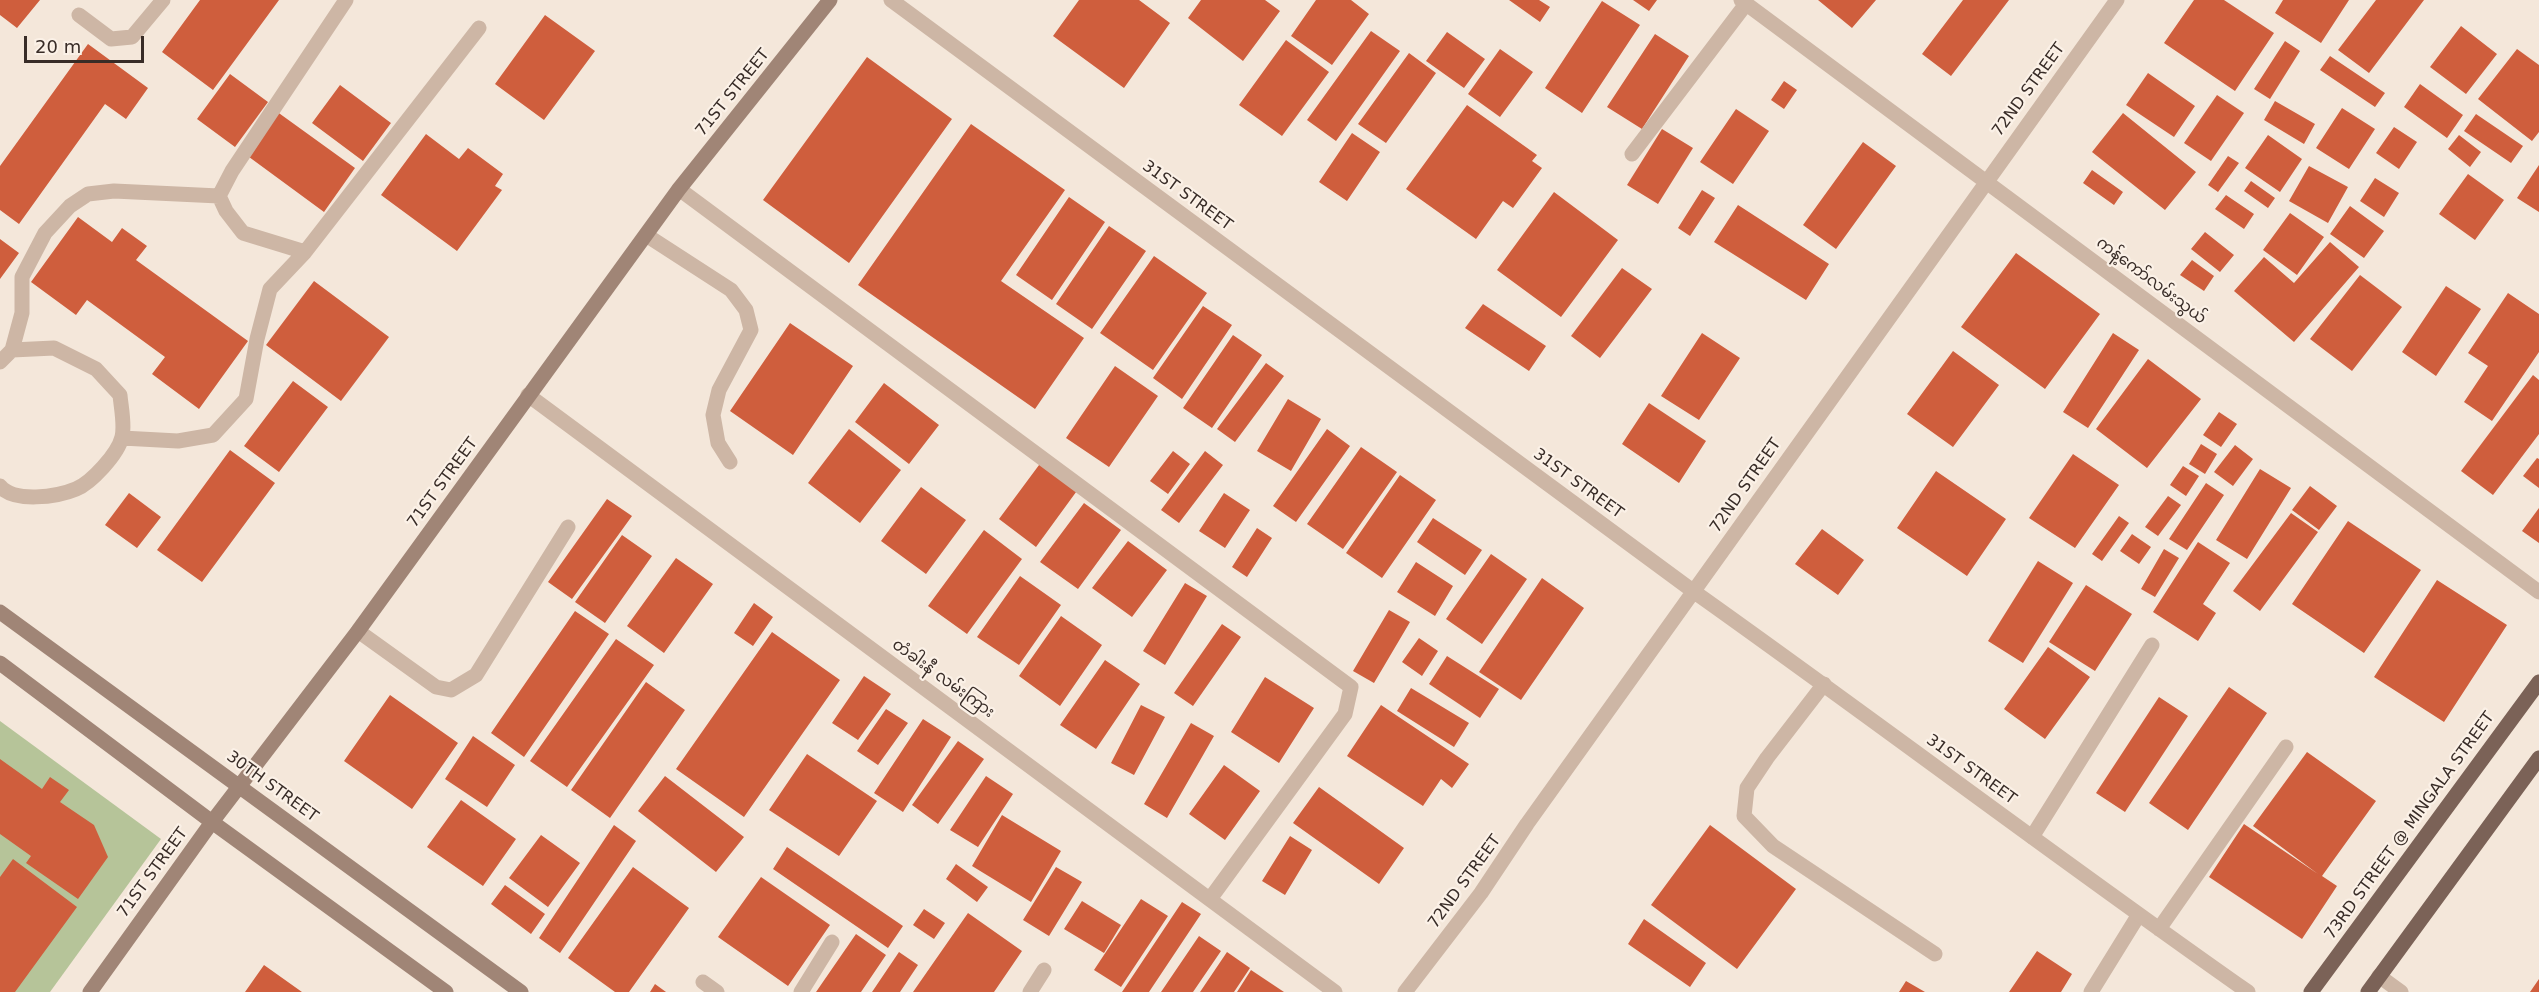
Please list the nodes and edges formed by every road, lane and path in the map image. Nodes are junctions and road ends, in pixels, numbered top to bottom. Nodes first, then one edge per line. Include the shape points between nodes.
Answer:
1 (163, 0) edge
2 (346, 0) edge
3 (830, 0) edge
4 (891, 0) edge
5 (2117, 0) edge
6 (1743, 2) edge
7 (79, 15) dead end
8 (479, 28) dead end
9 (1632, 154) dead end
10 (1986, 181) junction
11 (679, 189) junction
12 (219, 196) junction
13 (646, 236) junction
14 (305, 252) junction
15 (12, 350) junction
16 (0, 362) edge
17 (528, 395) junction
18 (122, 438) junction
19 (730, 462) dead end
20 (1, 492) edge
21 (568, 527) dead end
22 (1693, 591) junction
23 (2539, 592) edge
24 (0, 612) edge
25 (358, 631) junction
26 (2152, 645) dead end
27 (0, 663) edge
28 (2539, 682) edge
29 (1824, 684) junction
30 (2286, 747) dead end
31 (2539, 758) edge
32 (240, 785) junction
33 (212, 822) junction
34 (2032, 837) junction
35 (1210, 899) junction
36 (2138, 916) junction
37 (2159, 929) junction
38 (832, 942) dead end
39 (1935, 954) dead end
40 (1044, 970) dead end
41 (2379, 976) junction
42 (703, 982) dead end
43 (90, 992) edge
44 (446, 992) edge
45 (521, 992) edge
46 (717, 992) edge
47 (801, 992) edge
48 (1030, 992) edge
49 (1335, 992) edge
50 (1405, 992) edge
51 (2091, 992) edge
52 (2248, 992) edge
53 (2311, 992) edge
54 (2368, 992) edge
55 (2401, 992) edge

1 - 7 street via 132,37 111,39
2 - 12 street
3 - 11 main road, 71ST STREET
4 - 22 street, 31ST STREET
5 - 10 street, 72ND STREET
6 - 9 street
6 - 10 street, ကန့်ကော်လမ်းသွယ်
8 - 14 street
10 - 22 street, 72ND STREET
10 - 23 street, ကန့်ကော်လမ်းသွယ်
11 - 13 main road, 71ST STREET
11 - 35 street via 1351,687 1345,714
12 - 14 street via 243,233
12 - 15 street via 114,191 88,194 70,206 45,233 22,277 22,313
13 - 17 main road, 71ST STREET
13 - 19 street via 731,290 746,310 751,330 719,390 713,415 718,443
14 - 18 street via 270,289 246,399 213,435 177,441
15 - 16 street
15 - 18 street via 54,348 96,369 120,395
17 - 25 main road, 71ST STREET
17 - 35 street, တံခါးနီ လမ်းကြား
18 - 20 street via 104,467 77,489 22,497
21 - 25 street via 476,675 451,690 436,687
22 - 29 street, 31ST STREET
22 - 50 street, 72ND STREET via 1481,893
24 - 32 main road, 30TH STREET
25 - 32 main road, 71ST STREET
26 - 34 street
27 - 33 main road
28 - 53 main road, 73RD STREET @ MINGALA STREET
29 - 34 street, 31ST STREET
29 - 39 street via 1747,788 1744,816 1773,846
30 - 37 street
31 - 41 main road
32 - 33 main road, 71ST STREET
32 - 45 main road, 30TH STREET
33 - 43 main road, 71ST STREET
33 - 44 main road
34 - 36 street, 31ST STREET
35 - 49 street, တံခါးနီ လမ်းကြား
36 - 37 street, 31ST STREET
36 - 51 street
37 - 52 street, 31ST STREET
38 - 47 street
40 - 48 street
41 - 54 main road
41 - 55 street
42 - 46 street

